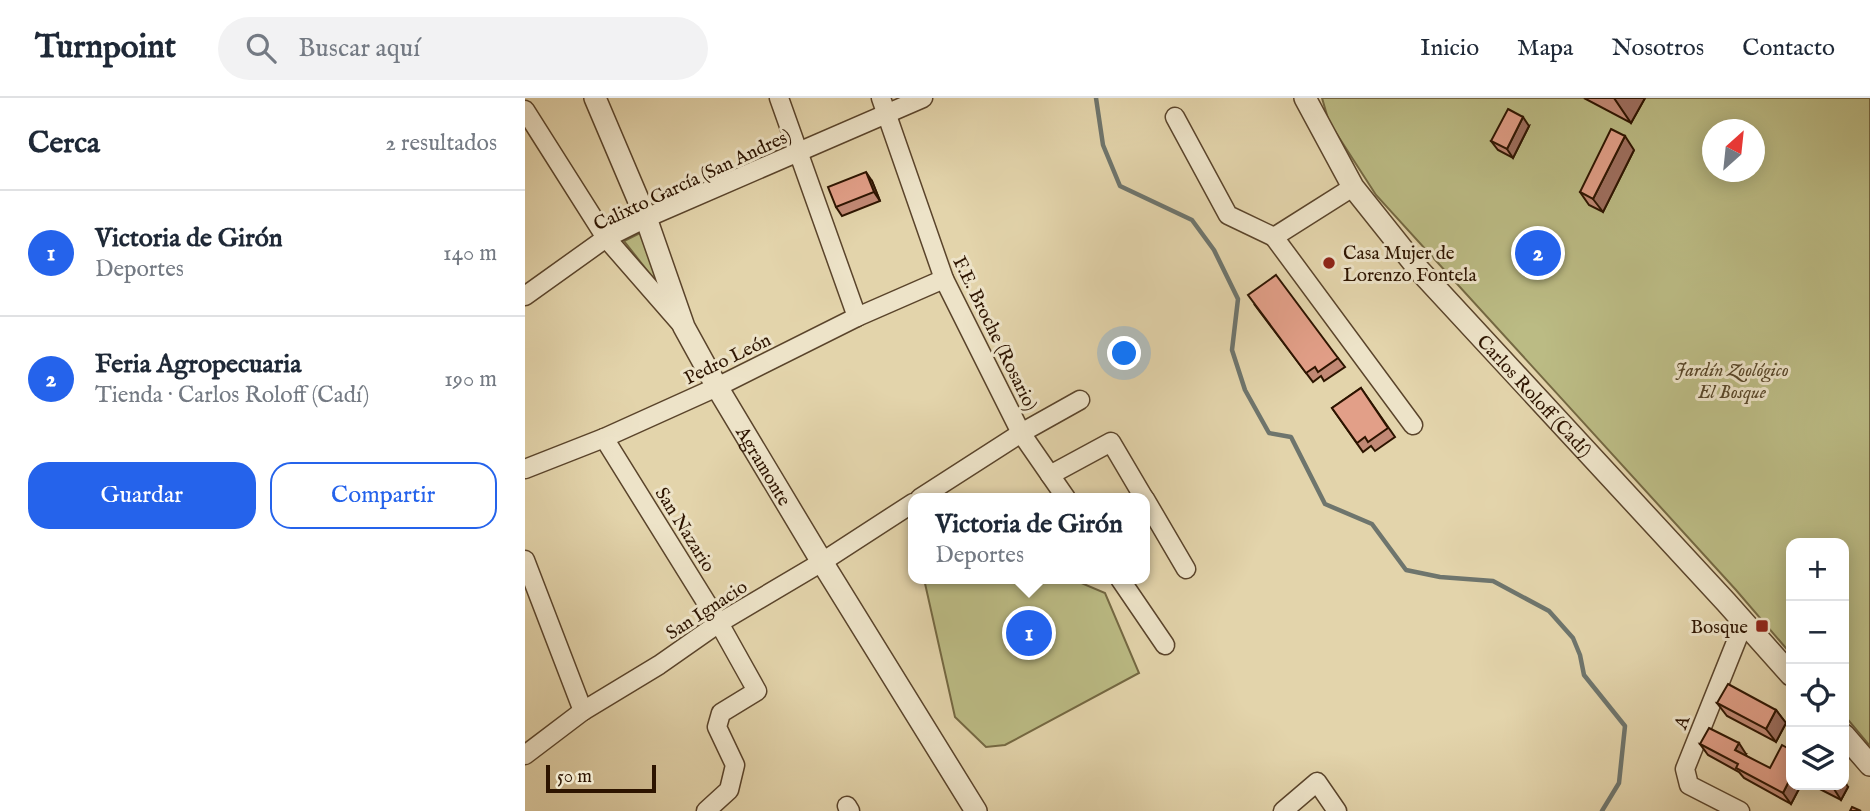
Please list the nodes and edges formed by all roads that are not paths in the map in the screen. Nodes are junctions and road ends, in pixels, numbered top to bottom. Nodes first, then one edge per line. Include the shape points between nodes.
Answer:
1 (594, 98) edge
2 (779, 98) edge
3 (923, 98) edge
4 (1305, 98) edge
5 (884, 105) edge
6 (525, 110) edge
7 (1175, 117) dead end
8 (799, 153) junction
9 (1353, 187) junction
10 (646, 218) junction
11 (1274, 237) junction
12 (606, 238) junction
13 (944, 279) junction
14 (525, 296) edge
15 (857, 317) junction
16 (684, 327) junction
17 (717, 387) junction
18 (1080, 400) dead end
19 (1413, 425) dead end
20 (1021, 433) junction
21 (604, 438) junction
22 (525, 469) edge
23 (1050, 475) junction
24 (928, 493) edge
25 (1063, 493) edge
26 (1141, 493) edge
27 (908, 506) edge
28 (1150, 508) edge
29 (525, 560) edge
30 (822, 562) junction
31 (1186, 569) dead end
32 (1124, 584) edge
33 (1744, 622) junction
34 (719, 623) junction
35 (1165, 645) dead end
36 (1786, 670) edge
37 (583, 711) junction
38 (1849, 741) edge
39 (525, 755) edge
40 (1870, 765) edge
41 (706, 811) edge
42 (976, 811) edge
43 (1283, 811) edge
44 (1337, 811) edge
45 (1740, 811) edge

1 - 10 street, Agramonte
2 - 8 street
3 - 5 street, Calixto García (San Andres)
4 - 9 street, Carlos Roloff (Cadí)
5 - 8 street, Calixto García (San Andres)
5 - 13 street, F.E. Broche (Rosario)
6 - 12 street
7 - 11 street via 1228,215
8 - 10 street, Calixto García (San Andres)
8 - 15 street
9 - 11 street
9 - 33 street, Carlos Roloff (Cadí) via 1420,271
10 - 12 street, Calixto García (San Andres)
10 - 16 street, Agramonte
11 - 19 street
12 - 14 street, Calixto García (San Andres)
12 - 16 street
13 - 15 street, Pedro León
13 - 20 street, F.E. Broche (Rosario)
15 - 17 street, Pedro León
16 - 17 street, Agramonte
17 - 21 street, Pedro León
17 - 30 street, Agramonte
18 - 20 street
20 - 23 street, F.E. Broche (Rosario)
20 - 24 street
21 - 22 street, Pedro León
21 - 34 street, San Nazario
23 - 25 street, F.E. Broche (Rosario)
23 - 26 street via 1111,442
27 - 30 street, San Ignacio
28 - 31 street
29 - 37 street
30 - 34 street, San Ignacio
30 - 42 street, Agramonte
32 - 35 street
33 - 36 street, Carlos Roloff (Cadí)
33 - 45 street, A via 1685,769 1689,785
34 - 37 street, San Ignacio
34 - 41 street, San Nazario via 757,691 721,713 717,727 735,765 729,790
37 - 39 street, San Ignacio
38 - 40 street
43 - 44 street via 1317,782

